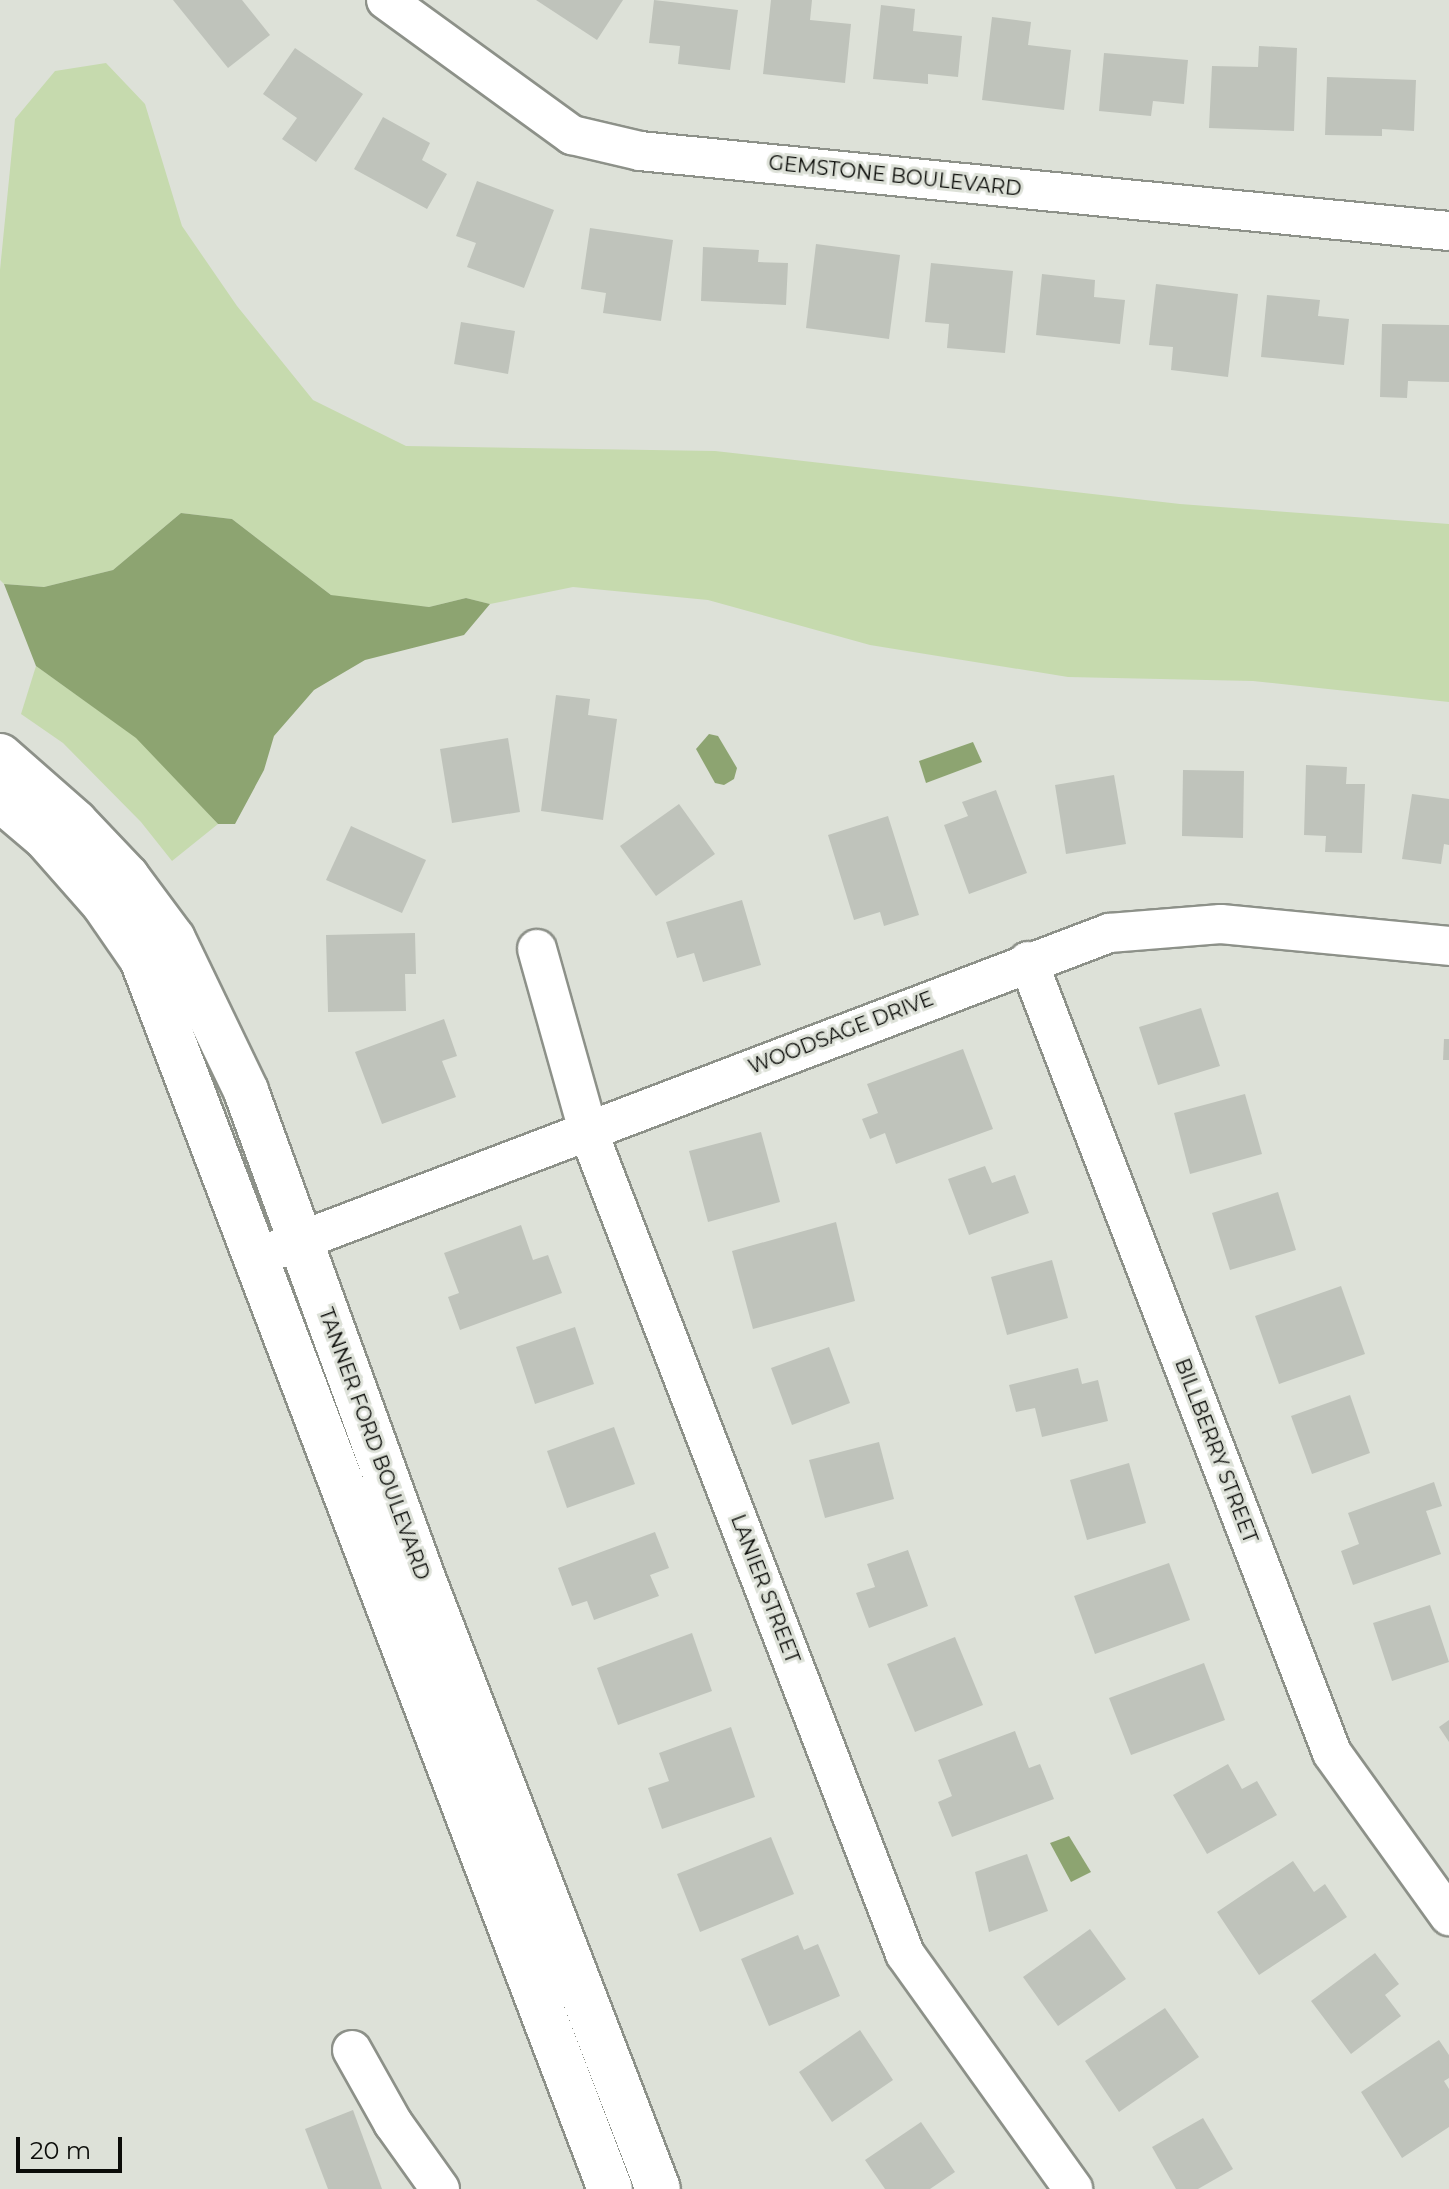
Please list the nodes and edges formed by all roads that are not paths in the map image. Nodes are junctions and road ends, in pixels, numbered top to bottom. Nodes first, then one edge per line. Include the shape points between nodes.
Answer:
1 (386, 0) edge
2 (1449, 231) edge
3 (0, 756) edge
4 (0, 799) edge
5 (1449, 946) edge
6 (537, 949) dead end
7 (1028, 961) junction
8 (588, 1131) junction
9 (301, 1242) junction
10 (255, 1258) junction
11 (1449, 1916) edge
12 (352, 2050) dead end
13 (440, 2189) edge
14 (610, 2189) edge
15 (658, 2189) edge
16 (1073, 2189) edge

1 - 2 street, GEMSTONE BOULEVARD via 572,135 640,151
3 - 9 street, TANNER FORD BOULEVARD via 127,877 173,939 246,1091
4 - 10 street via 45,837 104,904 142,959
5 - 7 street, WOODSAGE DRIVE via 1221,924 1161,925 1109,933
6 - 8 street, LANIER STREET
7 - 8 street, WOODSAGE DRIVE
7 - 11 street, BILLBERRY STREET via 1332,1753
8 - 9 street, WOODSAGE DRIVE
8 - 16 street, LANIER STREET via 905,1954
9 - 10 street, WOODSAGE DRIVE
9 - 15 street, TANNER FORD BOULEVARD via 429,1596
10 - 14 street
12 - 13 street via 393,2123

